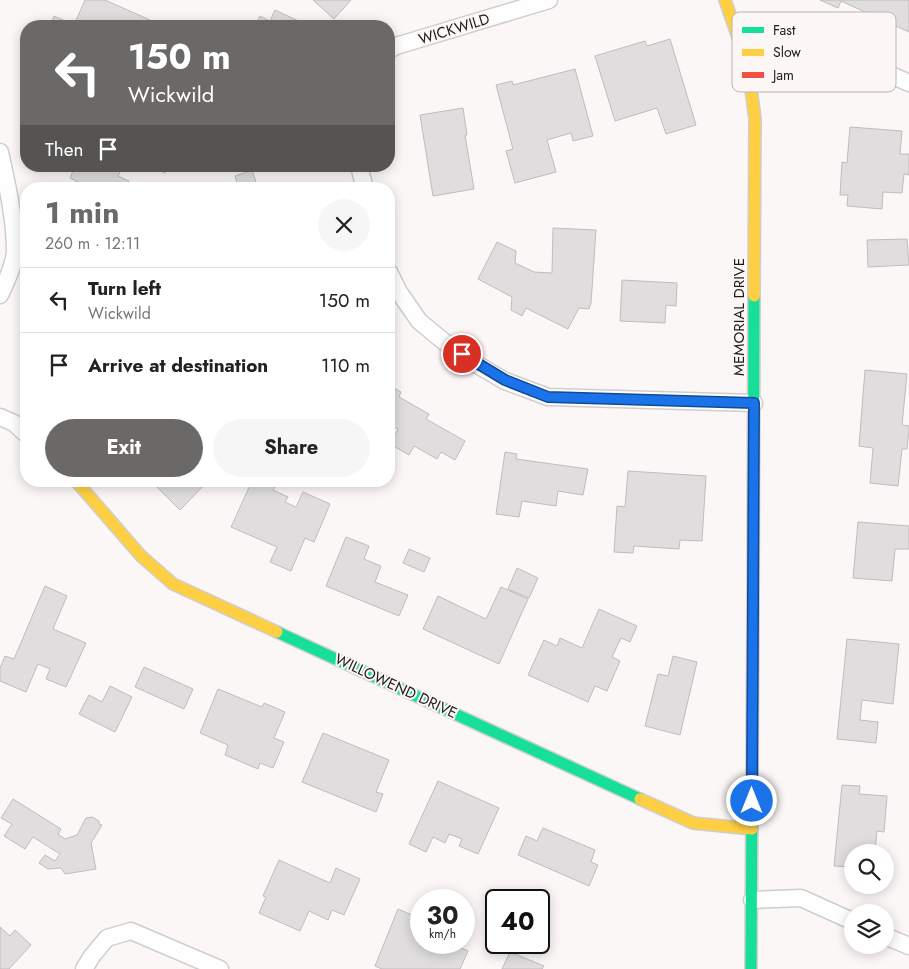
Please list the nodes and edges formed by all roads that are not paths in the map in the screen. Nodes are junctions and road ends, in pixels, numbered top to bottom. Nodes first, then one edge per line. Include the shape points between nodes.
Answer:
1 (549, 0) edge
2 (725, 0) edge
3 (732, 20) edge
4 (395, 47) edge
5 (896, 77) edge
6 (909, 83) edge
7 (751, 92) edge
8 (0, 152) edge
9 (395, 284) edge
10 (0, 295) edge
11 (754, 403) junction
12 (0, 417) edge
13 (20, 429) edge
14 (81, 487) edge
15 (752, 829) junction
16 (752, 900) junction
17 (844, 917) edge
18 (894, 940) edge
19 (909, 946) edge
20 (84, 969) edge
21 (220, 969) edge
22 (751, 969) edge

1 - 4 street, WICKWILD
2 - 3 street, MEMORIAL DRIVE
5 - 6 street
7 - 11 street, MEMORIAL DRIVE via 755,119
8 - 10 street via 15,253
9 - 11 street via 419,321 448,345 505,380 548,397
11 - 15 street, MEMORIAL DRIVE
12 - 13 street
14 - 15 street, WILLOWEND DRIVE via 141,556 173,584 693,823
15 - 16 street, MEMORIAL DRIVE
16 - 17 street via 801,898
16 - 22 street, MEMORIAL DRIVE
18 - 19 street
20 - 21 street via 107,938 131,931

